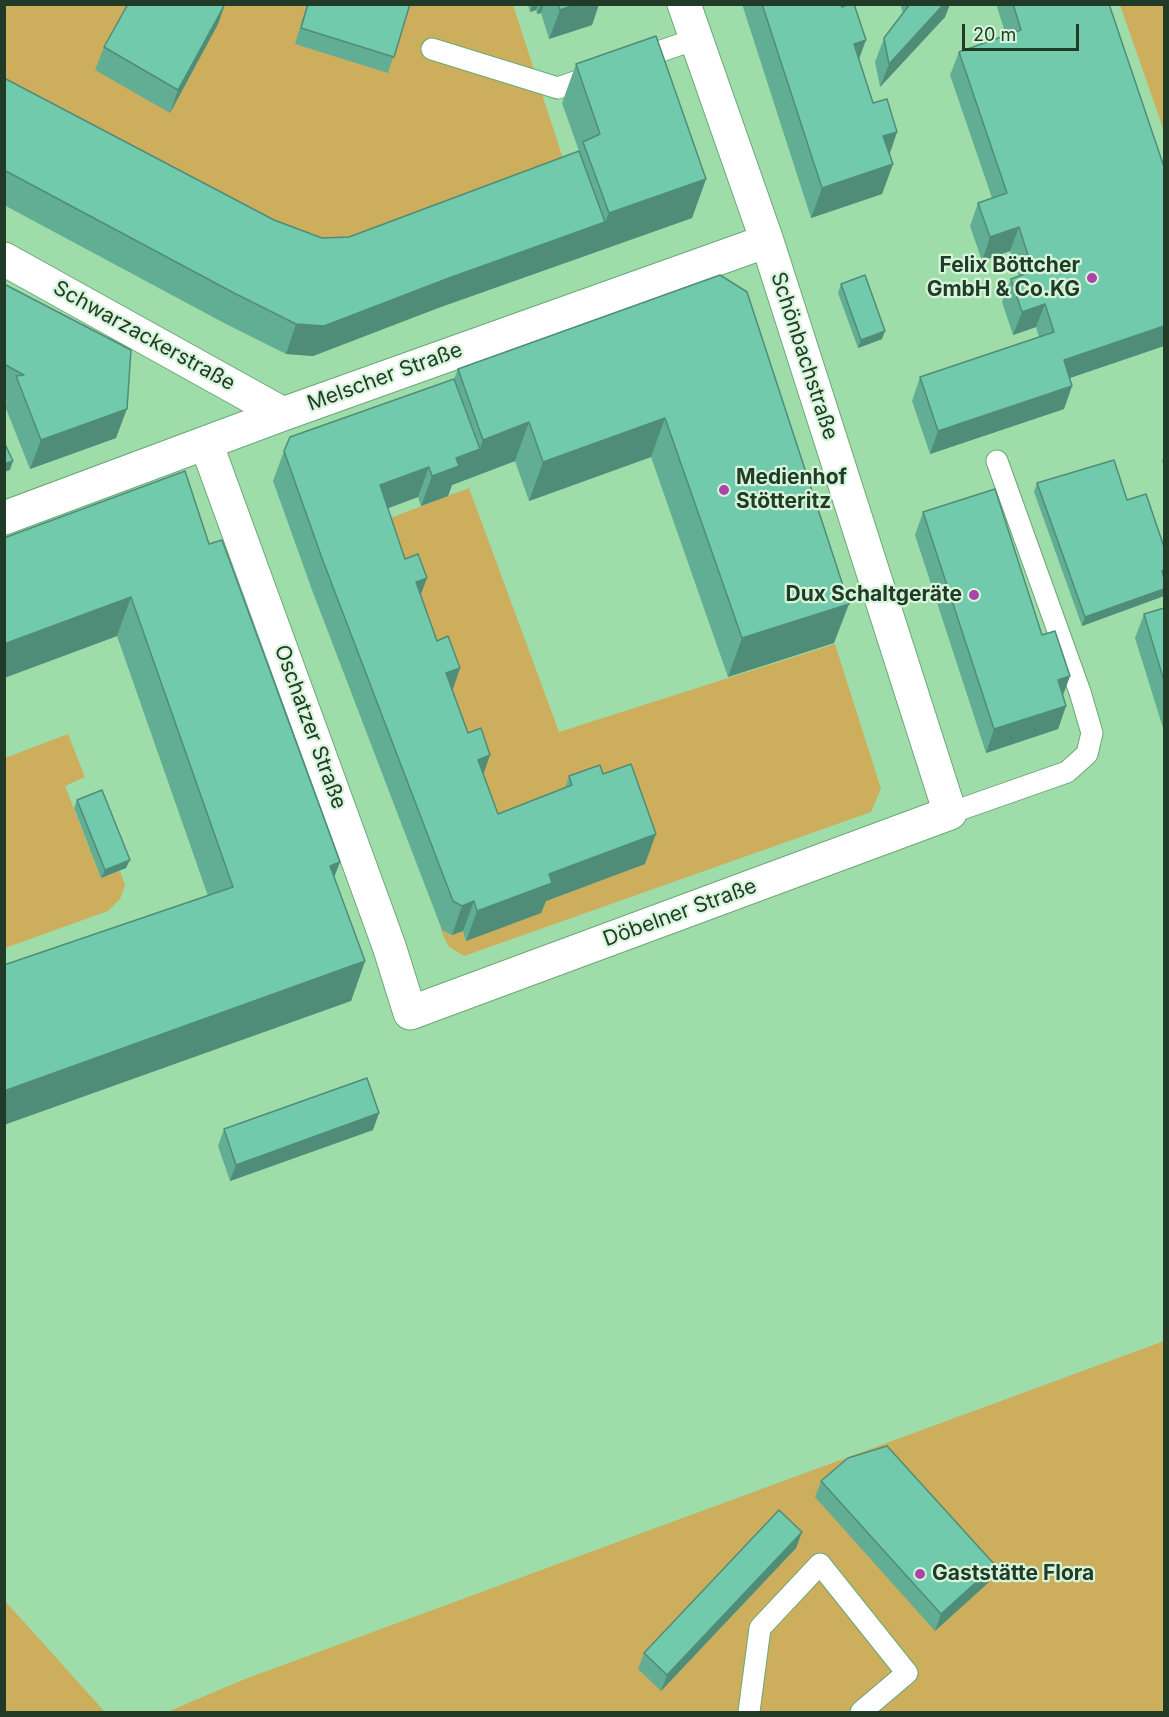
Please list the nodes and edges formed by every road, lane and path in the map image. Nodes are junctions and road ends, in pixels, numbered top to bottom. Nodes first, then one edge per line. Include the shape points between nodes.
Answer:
1 (684, 4) edge
2 (696, 39) junction
3 (432, 49) dead end
4 (767, 242) junction
5 (4, 259) edge
6 (283, 414) junction
7 (206, 443) junction
8 (997, 461) dead end
9 (4, 518) edge
10 (950, 813) junction
11 (410, 1013) joint
12 (749, 1713) edge
13 (861, 1713) edge

1 - 2 street, Schönbachstraße
2 - 3 lane via 558,88
2 - 4 street, Schönbachstraße
4 - 6 street, Melscher Straße
4 - 10 street, Schönbachstraße
5 - 6 street, Schwarzackerstraße
6 - 7 street, Melscher Straße
7 - 9 street, Melscher Straße
7 - 11 street, Oschatzer Straße
8 - 10 lane via 1092,733 1087,754 1067,772
10 - 11 street, Döbelner Straße
12 - 13 lane via 760,1628 820,1564 907,1673

